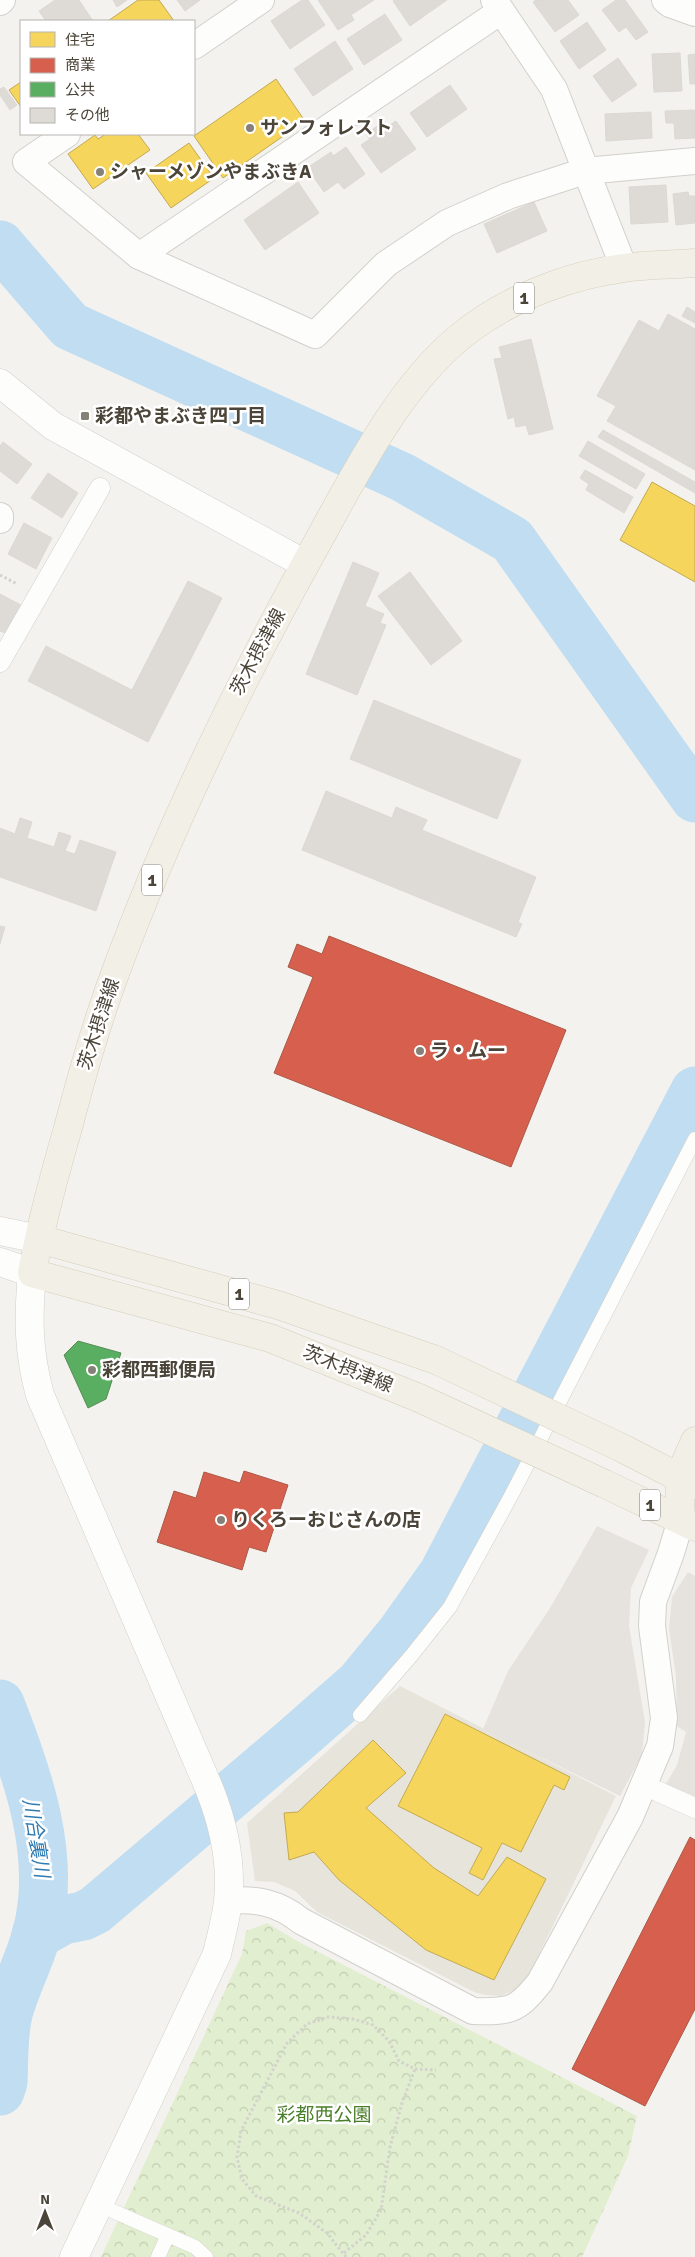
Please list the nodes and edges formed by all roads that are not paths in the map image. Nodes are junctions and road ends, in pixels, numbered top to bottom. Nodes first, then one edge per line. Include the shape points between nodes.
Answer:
1 (261, 0) edge
2 (665, 0) edge
3 (497, 6) edge
4 (695, 13) edge
5 (195, 45) edge
6 (66, 135) edge
7 (695, 161) edge
8 (585, 171) junction
9 (138, 256) junction
10 (695, 264) edge
11 (624, 268) junction
12 (0, 383) edge
13 (100, 488) dead end
14 (305, 564) junction
15 (0, 662) edge
16 (695, 1139) edge
17 (0, 1232) edge
18 (39, 1238) junction
19 (0, 1262) edge
20 (32, 1273) junction
21 (695, 1441) edge
22 (687, 1481) edge
23 (690, 1517) edge
24 (360, 1715) dead end
25 (657, 1791) dead end
26 (695, 1808) edge
27 (228, 1901) junction
28 (99, 2205) junction
29 (168, 2235) junction
30 (74, 2257) edge
31 (158, 2257) edge
32 (206, 2257) edge

1 - 5 street
2 - 4 street
3 - 8 street via 554,90
3 - 9 street
6 - 9 street via 26,162
7 - 8 street
8 - 9 street via 508,196 447,223 386,264 315,335
8 - 11 street
10 - 11 main road, 茨木摂津線 / 1
11 - 14 main road, 茨木摂津線 / 1 via 559,283 508,304 471,328 435,361 393,412
12 - 14 street via 53,426
13 - 15 street
14 - 18 main road, 茨木摂津線 / 1 via 226,714 190,791 112,980 91,1043
16 - 24 lane via 512,1494 450,1607
17 - 18 street
18 - 20 main road, 茨木摂津線 / 1
18 - 22 main road, 茨木摂津線 / 1, bridge via 278,1305 436,1360
19 - 20 street
20 - 23 main road, 茨木摂津線 / 1, bridge via 270,1338 419,1398 605,1484
20 - 27 street via 28,1317 32,1365 40,1395 217,1808 225,1846
21 - 22 main road, 1
22 - 23 main road, 1
23 - 27 street via 653,1602 652,1626 664,1718 660,1746 630,1817 540,1982 525,2001 502,2012 473,2011 301,1921 288,1910 268,1902
25 - 26 street
27 - 28 street via 217,1954
28 - 29 lane
28 - 30 street
29 - 31 lane
29 - 32 lane via 195,2247

